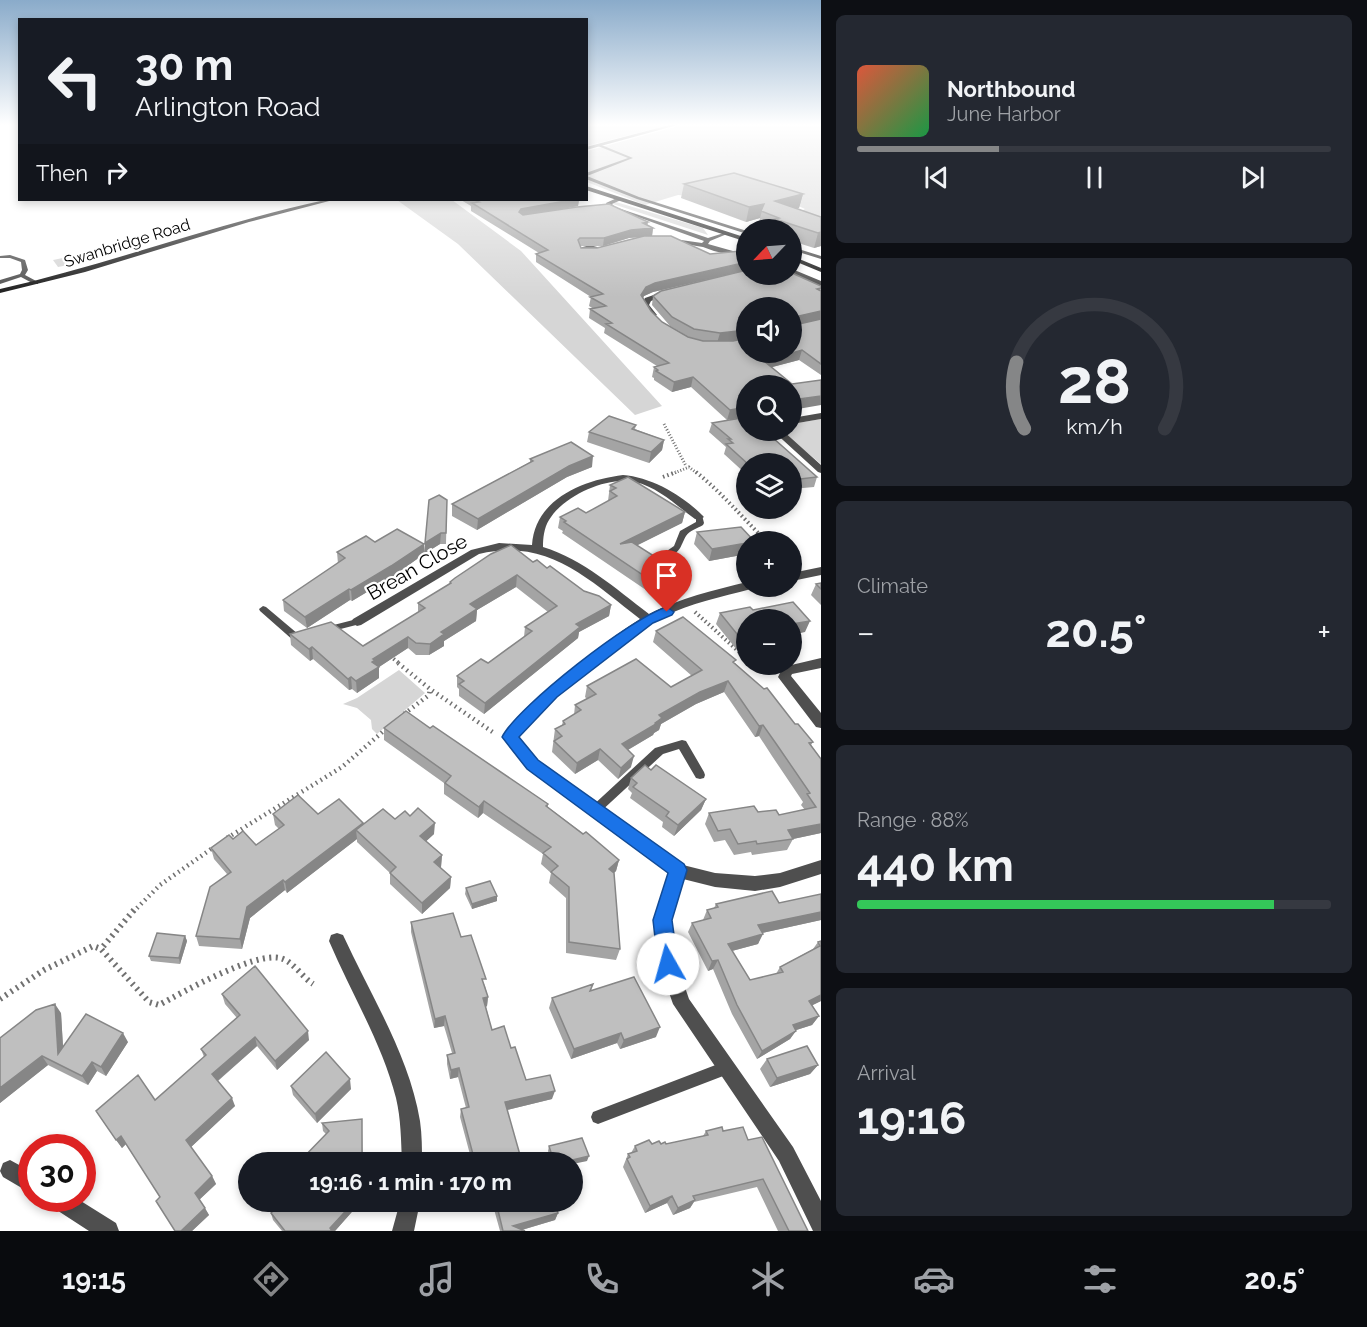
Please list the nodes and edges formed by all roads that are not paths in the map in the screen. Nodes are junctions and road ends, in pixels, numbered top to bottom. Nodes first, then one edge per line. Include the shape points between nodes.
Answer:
1 (600, 181) edge
2 (588, 189) edge
3 (619, 199) junction
4 (325, 201) edge
5 (612, 207) junction
6 (595, 209) edge
7 (736, 229) edge
8 (725, 233) junction
9 (736, 236) edge
10 (663, 239) edge
11 (706, 242) junction
12 (614, 248) edge
13 (606, 251) edge
14 (802, 251) edge
15 (736, 253) edge
16 (0, 257) edge
17 (821, 258) edge
18 (802, 262) edge
19 (821, 270) edge
20 (22, 275) junction
21 (802, 275) edge
22 (0, 282) edge
23 (36, 283) junction
24 (821, 284) edge
25 (676, 290) edge
26 (0, 291) edge
27 (656, 319) edge
28 (821, 416) edge
29 (802, 419) edge
30 (788, 441) edge
31 (821, 470) edge
32 (699, 517) joint
33 (537, 549) junction
34 (668, 553) dead end
35 (821, 571) edge
36 (802, 575) edge
37 (736, 589) edge
38 (263, 609) dead end
39 (648, 619) junction
40 (357, 622) joint
41 (319, 631) edge
42 (308, 635) edge
43 (821, 663) edge
44 (821, 723) edge
45 (700, 775) dead end
46 (594, 811) junction
47 (821, 867) edge
48 (678, 870) junction
49 (337, 941) dead end
50 (726, 1068) junction
51 (598, 1117) dead end
52 (412, 1152) edge
53 (10, 1170) dead end
54 (18, 1175) edge
55 (78, 1212) edge
56 (408, 1212) edge
57 (821, 1223) edge
58 (108, 1231) edge
59 (403, 1231) edge

1 - 7 lane
2 - 3 street
3 - 5 street via 608,204
3 - 8 street
4 - 23 street, Swanbridge Road
5 - 6 street
5 - 11 street
8 - 9 street
8 - 11 street
10 - 11 street
11 - 15 street
12 - 13 street
14 - 17 lane
16 - 20 lane via 23,261
18 - 19 street
20 - 22 lane
20 - 23 lane
21 - 24 street
23 - 26 street, Swanbridge Road
25 - 27 street via 648,300 645,305
28 - 29 street
30 - 31 street
32 - 33 street via 648,484 618,478 575,492 543,519
32 - 34 lane via 700,523 683,533 678,547
33 - 39 street, Brean Close via 574,562
33 - 40 street, Brean Close via 499,546 475,552
35 - 36 street
37 - 39 street
38 - 42 lane via 297,639
39 - 46 street via 551,693 509,737 532,765
40 - 41 lane
43 - 44 street via 788,670 784,677
45 - 46 lane via 682,744 658,751
46 - 48 street
47 - 48 street via 778,880 731,883
48 - 50 street via 663,920 668,964 682,1004
49 - 52 street via 396,1068 410,1121
50 - 51 lane
50 - 57 street via 786,1154
53 - 54 street
55 - 58 street
56 - 59 street

